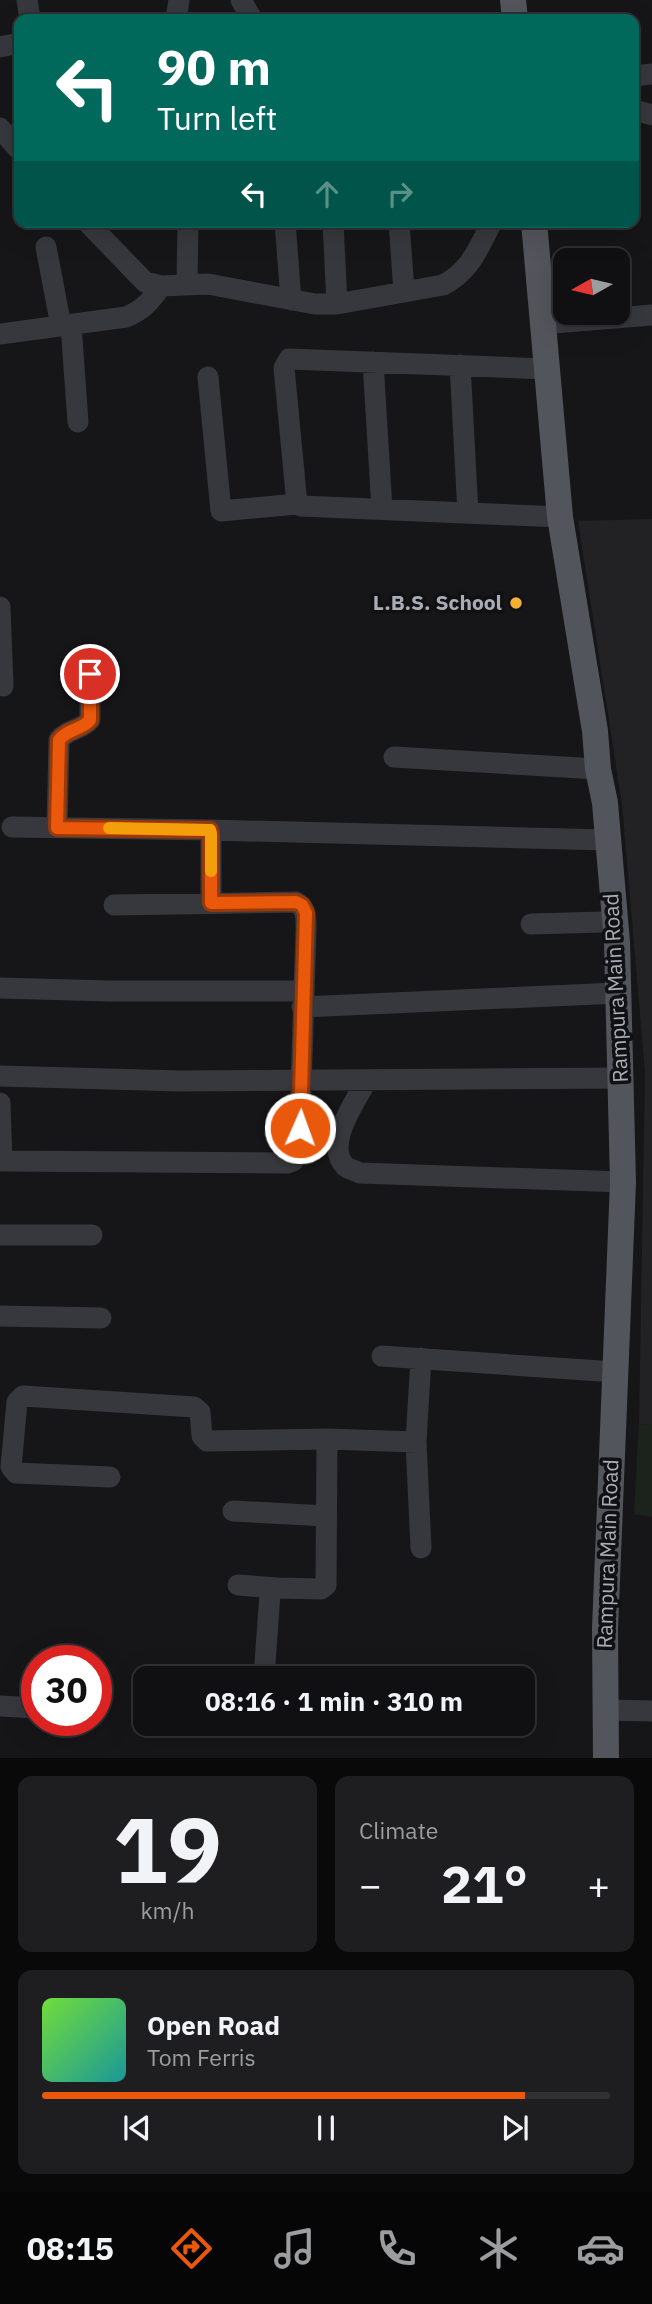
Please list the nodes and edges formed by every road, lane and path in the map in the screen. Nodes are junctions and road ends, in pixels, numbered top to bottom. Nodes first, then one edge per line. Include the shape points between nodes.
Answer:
1 (0, 128) edge
2 (14, 144) edge
3 (93, 228) edge
4 (188, 228) edge
5 (285, 228) edge
6 (333, 228) edge
7 (400, 228) edge
8 (489, 228) edge
9 (534, 228) edge
10 (46, 247) dead end
11 (187, 284) junction
12 (161, 286) junction
13 (404, 292) junction
14 (291, 300) junction
15 (337, 304) junction
16 (652, 315) edge
17 (542, 324) junction
18 (66, 326) junction
19 (0, 334) edge
20 (373, 362) junction
21 (460, 365) junction
22 (546, 369) junction
23 (208, 377) dead end
24 (78, 422) dead end
25 (297, 504) junction
26 (382, 509) junction
27 (468, 513) junction
28 (559, 517) junction
29 (0, 607) edge
30 (90, 674) dead end
31 (3, 687) dead end
32 (394, 757) dead end
33 (598, 769) junction
34 (12, 827) dead end
35 (57, 828) junction
36 (210, 830) junction
37 (608, 840) junction
38 (611, 876) junction
39 (211, 903) junction
40 (114, 905) dead end
41 (603, 922) junction
42 (531, 924) dead end
43 (617, 952) junction
44 (0, 988) edge
45 (618, 993) junction
46 (302, 999) junction
47 (0, 1076) edge
48 (620, 1078) junction
49 (302, 1080) junction
50 (367, 1080) junction
51 (0, 1103) edge
52 (623, 1182) junction
53 (0, 1235) edge
54 (92, 1235) dead end
55 (0, 1316) edge
56 (101, 1318) dead end
57 (382, 1356) dead end
58 (421, 1358) junction
59 (615, 1372) junction
60 (327, 1439) junction
61 (416, 1442) junction
62 (110, 1477) dead end
63 (233, 1511) dead end
64 (327, 1516) junction
65 (421, 1548) dead end
66 (238, 1585) dead end
67 (277, 1588) junction
68 (265, 1666) edge
69 (0, 1706) edge
70 (21, 1707) edge
71 (604, 1710) junction
72 (652, 1710) edge
73 (606, 1758) edge

1 - 2 street
3 - 12 street via 145,282
4 - 11 street
5 - 14 street
6 - 15 street
7 - 13 street
8 - 13 street via 457,278
9 - 17 main road, Rampura Main Road
10 - 18 street
11 - 12 street
11 - 14 street
12 - 18 street via 137,313
13 - 15 street
14 - 15 street
16 - 17 street
17 - 22 main road, Rampura Main Road
18 - 19 street
18 - 24 street
20 - 21 street
20 - 25 street via 289,359 285,363
20 - 26 street
21 - 22 street
21 - 27 street
22 - 28 main road, Rampura Main Road
23 - 25 street via 221,511
25 - 26 street
26 - 27 street
27 - 28 street
28 - 33 main road, Rampura Main Road
29 - 31 street
30 - 35 street via 90,720 59,740
32 - 33 street
33 - 37 main road, Rampura Main Road
34 - 35 street
35 - 36 street
36 - 37 street
36 - 39 street
37 - 38 main road, Rampura Main Road
38 - 41 street via 600,880
38 - 43 main road, Rampura Main Road
39 - 40 street
39 - 46 street via 302,905 306,913
41 - 42 street
41 - 43 street via 606,948
43 - 45 main road, Rampura Main Road
44 - 46 street
45 - 46 street
45 - 48 main road, Rampura Main Road
46 - 49 street
47 - 49 street
48 - 50 street
48 - 52 main road, Rampura Main Road
49 - 50 street
49 - 51 street via 299,1151 287,1163 2,1161
50 - 52 street via 337,1142 345,1167 360,1173
52 - 59 main road, Rampura Main Road
53 - 54 street
55 - 56 street
57 - 58 street
58 - 59 street
58 - 61 street
59 - 71 main road, Rampura Main Road
60 - 61 street
60 - 62 street via 207,1441 202,1436 200,1412 194,1407 19,1399 12,1471
60 - 64 street
61 - 65 street
63 - 64 street
64 - 67 street via 326,1585 320,1589
66 - 67 street
67 - 68 street via 270,1593
69 - 70 street
71 - 72 street
71 - 73 main road, Rampura Main Road

